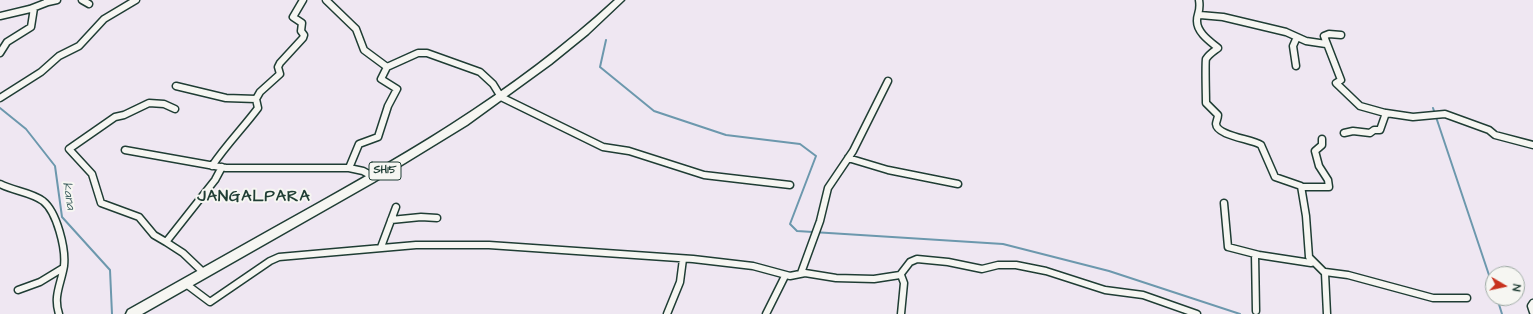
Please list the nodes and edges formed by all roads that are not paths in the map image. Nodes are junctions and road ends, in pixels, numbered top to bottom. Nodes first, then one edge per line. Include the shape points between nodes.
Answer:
1 (57, 0) edge
2 (82, 0) edge
3 (136, 0) edge
4 (304, 0) edge
5 (326, 0) edge
6 (620, 0) edge
7 (1199, 0) edge
8 (47, 1) edge
9 (89, 4) dead end
10 (34, 8) junction
11 (1200, 15) junction
12 (0, 16) edge
13 (1341, 35) dead end
14 (1297, 37) junction
15 (1326, 44) junction
16 (0, 53) edge
17 (1296, 66) dead end
18 (387, 67) junction
19 (888, 81) dead end
20 (176, 86) dead end
21 (1, 94) edge
22 (501, 97) junction
23 (256, 99) junction
24 (175, 109) dead end
25 (1385, 113) junction
26 (1344, 133) dead end
27 (1322, 139) dead end
28 (1533, 145) edge
29 (125, 150) dead end
30 (848, 158) junction
31 (212, 166) junction
32 (222, 167) junction
33 (349, 168) junction
34 (374, 177) junction
35 (0, 184) edge
36 (958, 184) dead end
37 (790, 185) dead end
38 (1301, 187) junction
39 (1224, 203) dead end
40 (396, 207) dead end
41 (437, 218) dead end
42 (391, 220) junction
43 (166, 242) junction
44 (381, 247) junction
45 (1255, 254) junction
46 (682, 259) junction
47 (1311, 263) junction
48 (63, 268) junction
49 (1325, 272) junction
50 (204, 273) junction
51 (801, 273) junction
52 (901, 275) junction
53 (785, 276) junction
54 (186, 284) junction
55 (18, 290) dead end
56 (1467, 298) dead end
57 (1533, 303) edge
58 (1256, 311) dead end
59 (1187, 312) edge
60 (1533, 312) edge
61 (59, 314) edge
62 (132, 314) edge
63 (668, 314) edge
64 (766, 314) edge
65 (901, 314) edge
66 (1197, 314) edge
67 (1327, 314) edge

1 - 8 street
2 - 9 street
3 - 21 street via 104,19 79,46 59,56 41,72
4 - 23 street via 293,17 302,24 303,38 279,65 280,74
5 - 18 street via 356,29 364,50
6 - 22 main road, SH15 via 586,32
7 - 11 street
8 - 10 street
10 - 12 street
10 - 16 street via 32,27 7,42
11 - 14 street via 1223,17
11 - 38 street via 1197,23 1202,34 1218,48 1205,62 1206,104 1218,115 1217,127 1230,135 1259,144 1275,177
13 - 15 street via 1325,35
14 - 15 street
14 - 17 street via 1292,46
15 - 25 street via 1341,80 1336,83 1360,106
18 - 22 street via 425,52 480,72 493,84
18 - 33 street via 381,79 397,91 388,106 378,137 359,144
19 - 30 street
20 - 23 street via 226,98
22 - 34 main road, SH15
22 - 37 street via 603,147 629,151 704,175
23 - 31 street via 258,108
24 - 43 street via 161,103 146,102 115,117 69,148 92,174 101,203 139,217 154,235
25 - 26 street via 1380,130 1370,133
25 - 28 street via 1413,117 1449,115 1490,130 1495,135
27 - 38 street via 1322,144 1315,151 1329,187
29 - 31 street
30 - 36 street via 888,170
30 - 51 street via 828,188 820,221
31 - 32 street
32 - 33 street
32 - 43 street via 215,180
33 - 34 street
34 - 50 main road, SH15
35 - 48 street via 40,199 51,209 63,248
38 - 47 street
39 - 45 street via 1227,246
40 - 42 street
41 - 42 street
42 - 44 street
43 - 50 street via 186,255
44 - 46 street via 489,245
44 - 54 street via 276,257 212,302 204,299
45 - 47 street
45 - 58 street
46 - 53 street via 757,266
46 - 63 street via 680,282
47 - 49 street
48 - 55 street via 40,282
48 - 61 street via 56,289
49 - 56 street via 1348,275 1433,298
49 - 67 street
50 - 54 main road, SH15
51 - 52 street via 861,279
51 - 53 street
52 - 59 street via 910,262 917,259 948,262 982,270 998,265 1016,266 1046,270 1105,290 1143,295
52 - 65 street via 904,283
53 - 64 street
54 - 62 main road, SH15
57 - 60 street
59 - 66 street

